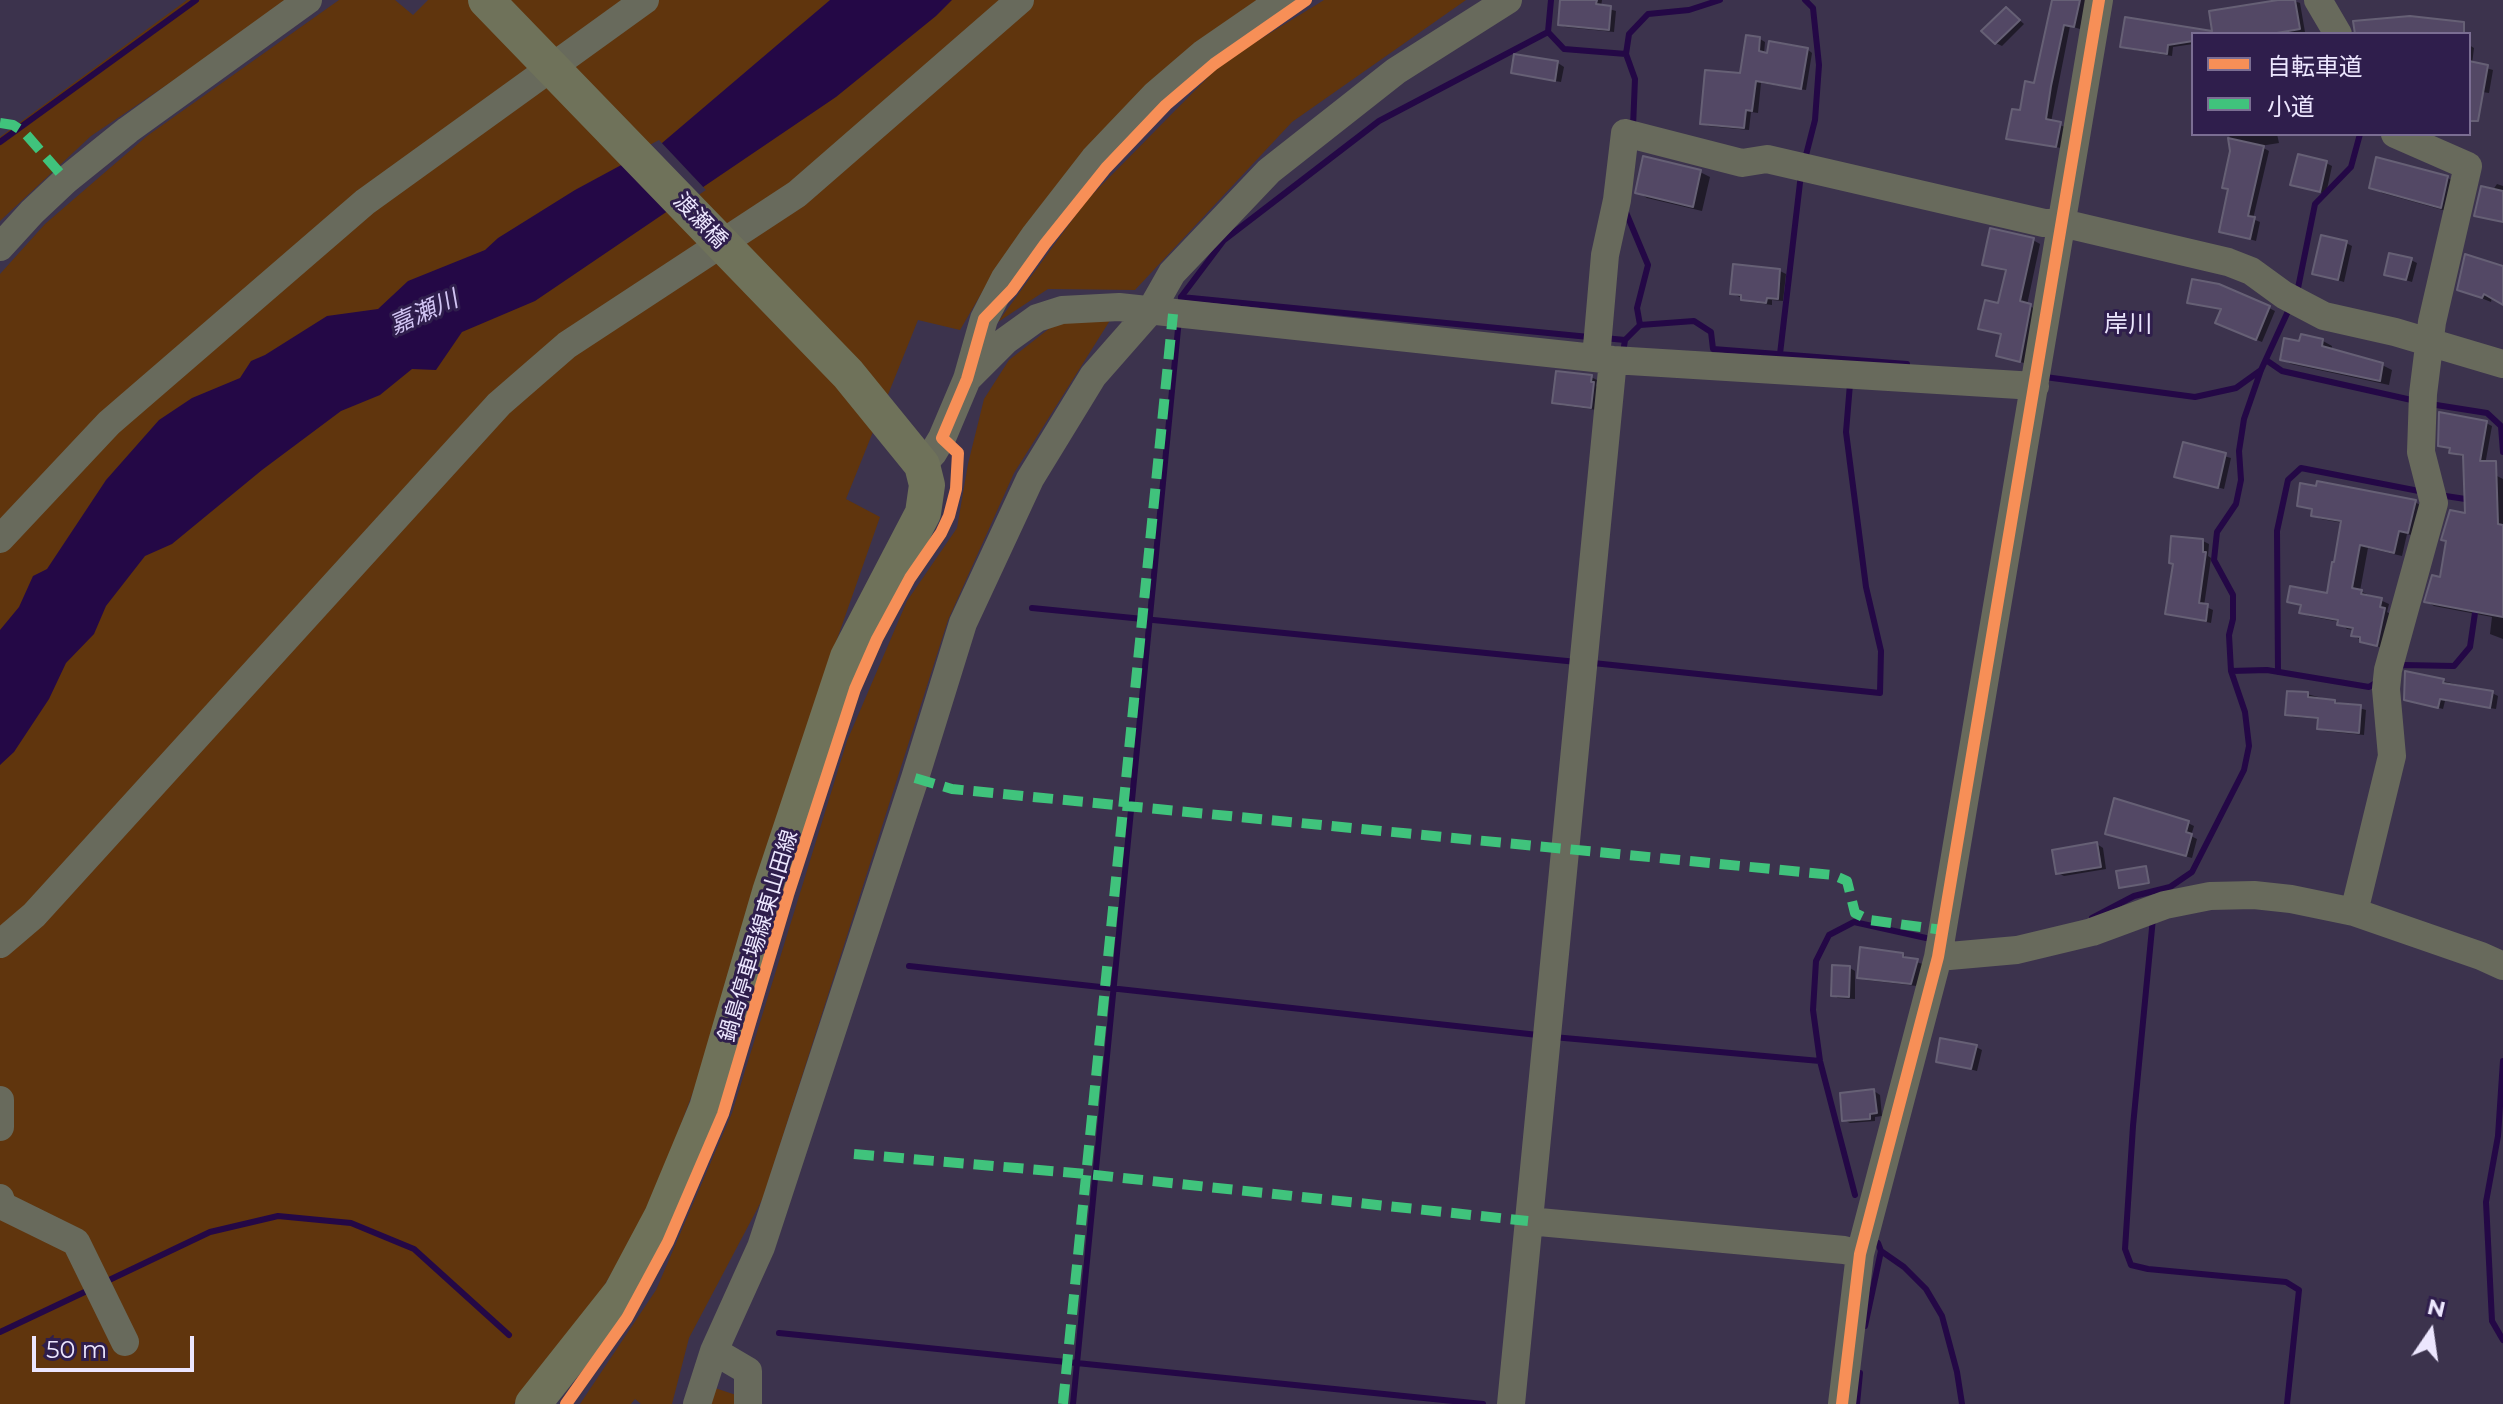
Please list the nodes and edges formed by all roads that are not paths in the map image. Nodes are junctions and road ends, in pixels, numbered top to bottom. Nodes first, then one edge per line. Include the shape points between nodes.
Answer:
1 (308, 0) edge
2 (486, 0) edge
3 (645, 0) edge
4 (1020, 0) edge
5 (1281, 0) edge
6 (1508, 0) edge
7 (2099, 0) edge
8 (2318, 0) edge
9 (2337, 32) edge
10 (2400, 136) edge
11 (2062, 223) junction
12 (0, 247) edge
13 (1170, 313) junction
14 (2431, 342) junction
15 (1607, 351) junction
16 (2503, 364) edge
17 (2036, 377) junction
18 (967, 379) junction
19 (915, 457) junction
20 (0, 539) edge
21 (2354, 912) junction
22 (0, 944) edge
23 (1938, 957) junction
24 (2503, 966) edge
25 (0, 1100) edge
26 (0, 1127) edge
27 (0, 1198) edge
28 (1537, 1222) junction
29 (1860, 1254) junction
30 (125, 1342) dead end
31 (714, 1351) junction
32 (748, 1371) junction
33 (1511, 1402) edge
34 (533, 1404) edge
35 (697, 1404) edge
36 (734, 1404) edge
37 (748, 1404) edge
38 (1842, 1404) edge

1 - 12 street via 128,130 66,180
2 - 19 main road, 渡瀬橋 via 848,374
3 - 20 street via 365,202 109,423
4 - 22 street via 797,194 567,345 499,404 34,915
5 - 18 street via 1204,53 1094,159 1005,278 984,319
6 - 13 street via 1396,71 1269,171 1172,273
7 - 11 street
8 - 9 street
10 - 14 street via 2468,166
11 - 14 street via 2228,262 2324,316
11 - 15 street via 1767,159 1742,163 1632,134 1605,255
11 - 17 street
13 - 15 street
13 - 18 street via 1119,307 1062,310 1037,318
13 - 31 street via 1093,376 1030,479 963,623 761,1247
14 - 16 street
14 - 21 street via 2421,452 2434,503 2387,680 2392,756
15 - 17 street via 1849,376
15 - 28 street
17 - 23 street
18 - 19 street via 933,453
19 - 34 main road, 鍋島停車場線東山田線 via 927,485 923,513 848,657 770,892 707,1108 662,1216 621,1293
21 - 23 street via 2291,899 2210,896 2017,950
21 - 24 street
23 - 29 street
25 - 26 street
27 - 30 street via 3,1206 76,1242
28 - 29 street
28 - 33 street
29 - 38 street
31 - 32 street
31 - 35 street
32 - 36 street
32 - 37 street

